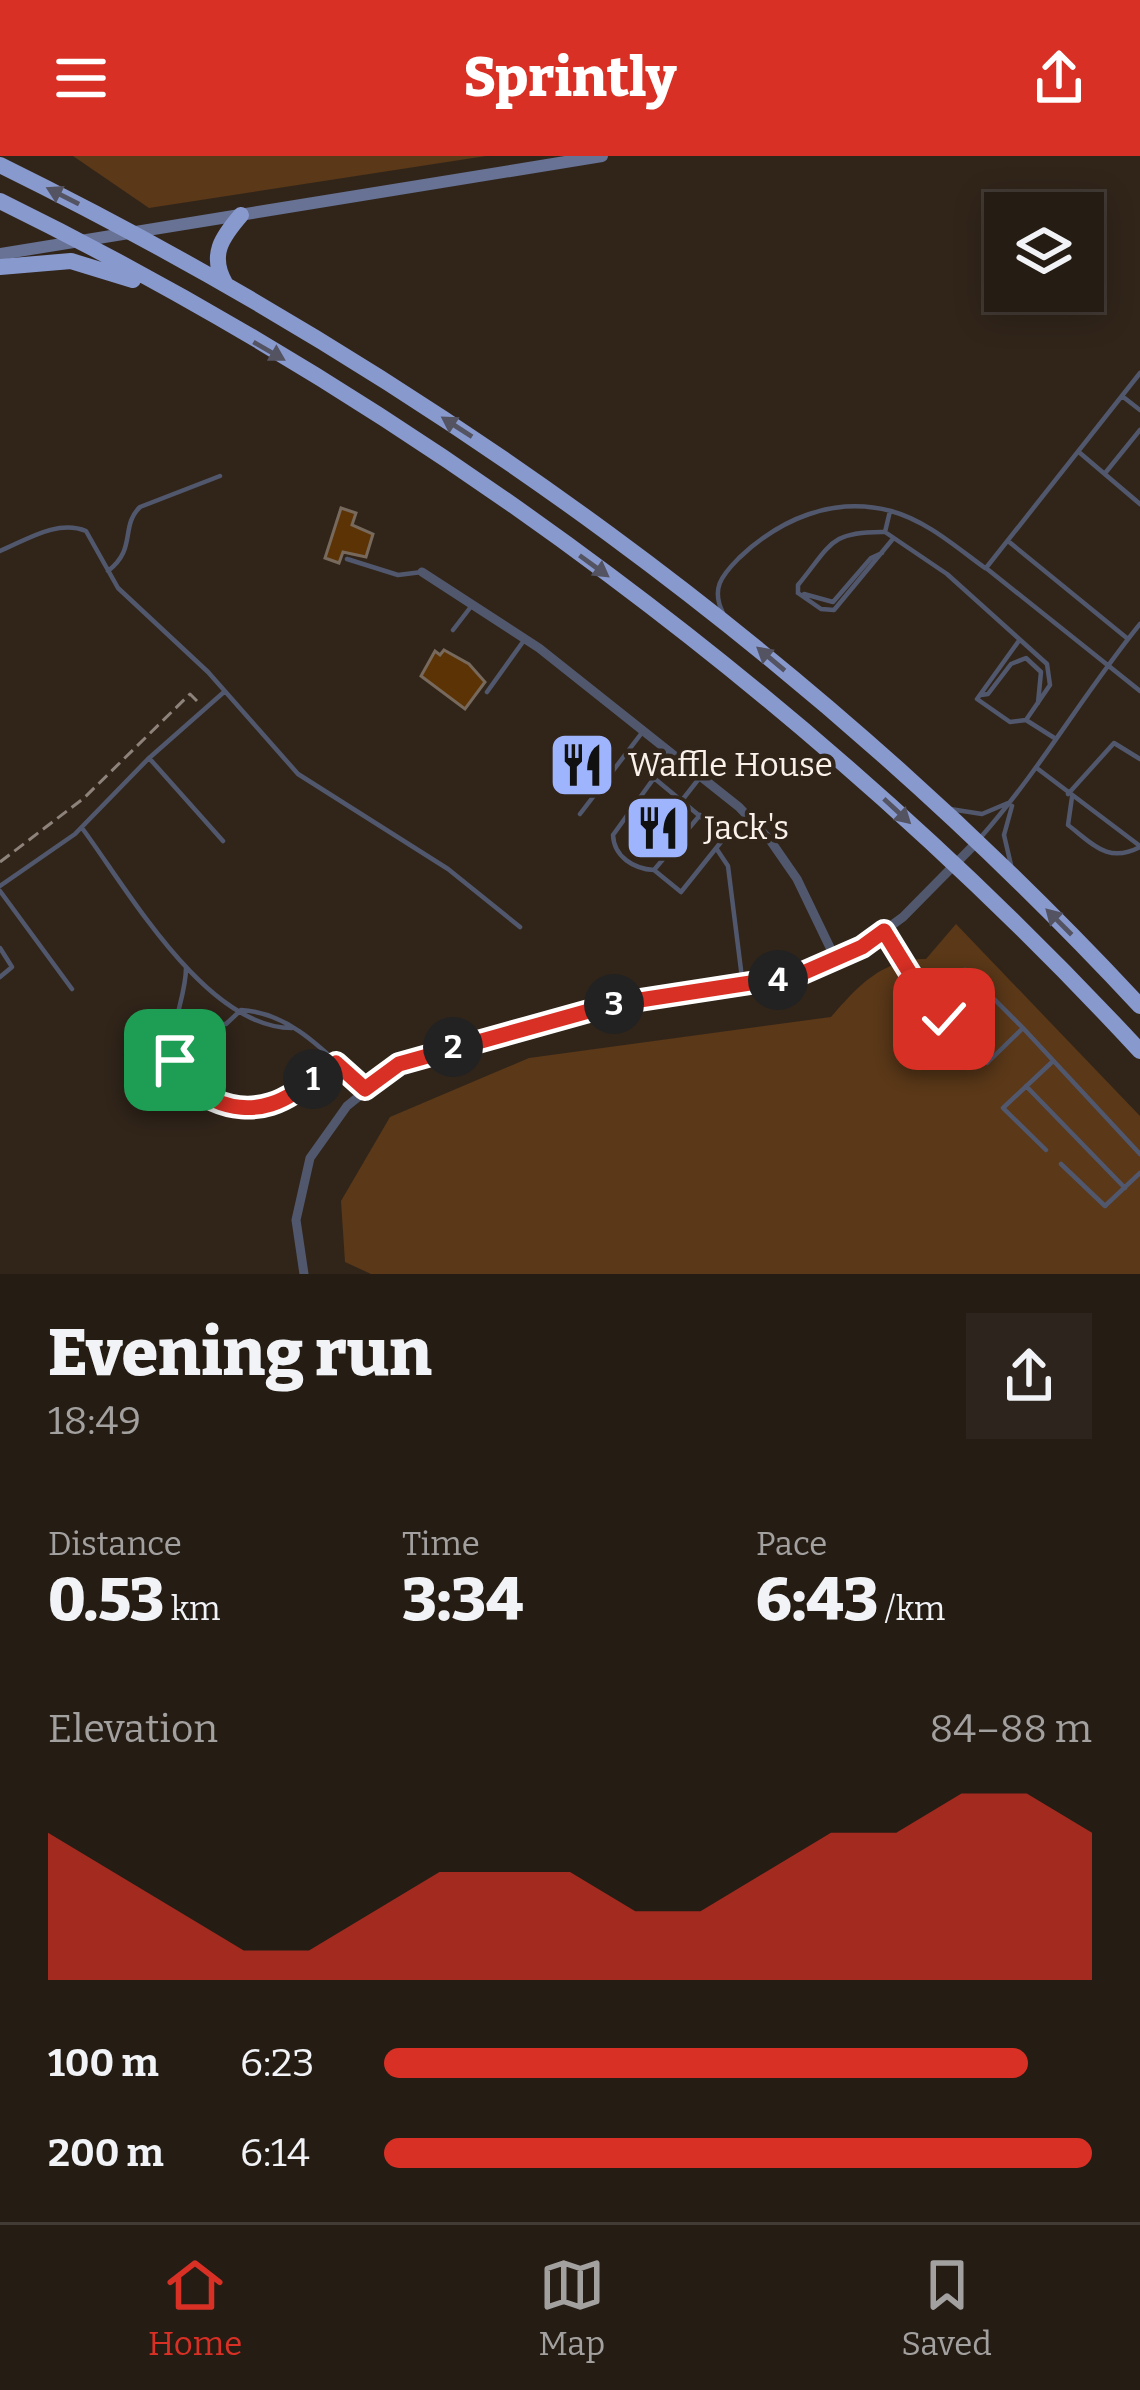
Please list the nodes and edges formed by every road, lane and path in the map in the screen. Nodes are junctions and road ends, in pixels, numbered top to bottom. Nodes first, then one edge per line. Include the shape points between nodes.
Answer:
1 (602, 156) edge
2 (0, 165) edge
3 (0, 202) edge
4 (241, 214) junction
5 (134, 232) junction
6 (82, 242) junction
7 (0, 254) edge
8 (0, 267) edge
9 (226, 284) junction
10 (168, 292) junction
11 (1140, 373) edge
12 (1122, 396) junction
13 (1140, 410) edge
14 (1140, 430) edge
15 (1078, 452) junction
16 (1105, 474) junction
17 (220, 476) dead end
18 (1140, 504) edge
19 (890, 511) junction
20 (885, 532) junction
21 (893, 539) junction
22 (1008, 541) junction
23 (0, 550) edge
24 (347, 559) dead end
25 (986, 568) junction
26 (108, 571) junction
27 (422, 572) joint
28 (473, 604) junction
29 (728, 624) junction
30 (1140, 624) edge
31 (453, 630) dead end
32 (525, 639) junction
33 (1128, 639) junction
34 (1018, 642) junction
35 (1106, 664) junction
36 (224, 692) junction
37 (487, 692) dead end
38 (1140, 692) edge
39 (980, 695) junction
40 (1038, 703) junction
41 (205, 709) junction
42 (1026, 720) junction
43 (644, 730) junction
44 (1058, 740) junction
45 (149, 758) junction
46 (1140, 759) edge
47 (1038, 770) junction
48 (701, 776) junction
49 (1070, 795) junction
50 (682, 799) junction
51 (1013, 801) junction
52 (940, 807) junction
53 (580, 814) dead end
54 (700, 815) junction
55 (1083, 826) dead end
56 (82, 828) junction
57 (1077, 832) junction
58 (223, 841) dead end
59 (977, 842) junction
60 (1140, 847) edge
61 (716, 848) junction
62 (0, 862) edge
63 (957, 866) junction
64 (654, 870) junction
65 (1019, 882) junction
66 (0, 889) edge
67 (520, 927) dead end
68 (884, 931) junction
69 (0, 948) edge
70 (836, 960) junction
71 (185, 968) junction
72 (0, 976) edge
73 (743, 986) junction
74 (72, 989) dead end
75 (929, 1004) junction
76 (1140, 1006) edge
77 (241, 1010) junction
78 (954, 1010) dead end
79 (1005, 1010) junction
80 (998, 1016) dead end
81 (944, 1019) junction
82 (967, 1021) dead end
83 (176, 1023) junction
84 (292, 1028) junction
85 (1023, 1028) junction
86 (956, 1032) junction
87 (978, 1035) dead end
88 (969, 1044) junction
89 (1140, 1052) edge
90 (1053, 1061) junction
91 (336, 1063) junction
92 (1027, 1086) junction
93 (365, 1089) junction
94 (1046, 1150) dead end
95 (1140, 1154) edge
96 (1061, 1164) dead end
97 (1140, 1173) edge
98 (1125, 1188) junction
99 (304, 1274) edge

1 - 4 street
5 -> 2 highway
3 - 6 highway
4 - 5 street
4 - 9 highway via 216,254
5 - 6 street
5 - 9 highway
6 - 7 street
6 - 10 highway
8 - 10 highway via 71,261
29 -> 9 highway via 500,455
10 -> 63 highway via 481,485 630,592
11 - 12 lane
12 - 13 lane
12 - 15 lane
14 - 16 lane
15 - 16 lane
15 - 22 lane
16 - 18 lane
17 - 26 lane via 140,507 125,556
19 - 20 lane
19 - 25 lane
19 - 29 lane via 816,512 762,536 721,576 716,592
20 - 21 lane
20 - 21 lane via 838,537 798,593 833,602
21 - 34 lane via 946,574
22 - 25 lane
22 - 33 lane
23 - 26 lane via 75,527 94,538
24 - 27 lane via 398,575
25 - 35 lane
26 - 36 lane
27 - 28 street
28 - 31 lane
28 - 32 street
52 -> 29 highway
30 - 33 lane
32 - 37 lane
32 - 43 street
33 - 35 lane
34 - 39 lane
34 - 40 lane via 1052,675
35 - 38 lane
35 - 44 lane
36 - 41 lane
36 - 67 lane via 298,775 448,869
39 - 40 lane via 1026,658 1041,672
39 - 42 lane via 1010,722
40 - 42 lane
41 - 45 lane
41 - 62 path via 190,694 84,798
42 - 44 lane
43 - 48 street
43 - 53 lane
44 - 47 lane
45 - 56 lane
45 - 58 lane
46 - 49 lane via 1114,743
47 - 49 lane
47 - 51 lane
48 - 50 lane
48 - 70 street via 770,840
49 - 57 lane via 1066,815
49 - 60 lane
50 - 54 lane
50 - 64 lane via 654,778 614,831 617,851 635,867
51 - 52 lane via 982,814
51 - 59 lane
51 - 65 lane via 1004,835
52 - 59 highway
54 - 61 lane via 725,837
54 - 64 lane
55 - 57 lane
56 - 66 lane
56 - 71 lane
57 - 60 lane via 1116,856
59 - 63 street
59 - 65 highway
61 - 64 lane via 681,892
61 - 73 lane via 728,866
63 - 68 street
63 - 89 highway
76 -> 65 highway
66 - 74 lane
68 - 70 street
68 - 75 lane
69 - 72 lane via 12,967
70 - 73 street
71 - 77 lane
71 - 83 lane
73 - 93 street via 614,1004 452,1047 399,1064
75 - 79 lane via 964,970
75 - 81 lane
77 - 83 lane via 226,1024
77 - 84 lane via 266,1012
77 - 84 lane via 258,1023
78 - 81 lane
79 - 80 lane
79 - 85 lane
81 - 86 lane
82 - 86 lane
83 - 91 lane via 179,1071 217,1102 273,1104
84 - 91 lane
85 - 88 lane via 987,1063
85 - 90 lane
86 - 88 lane
87 - 88 lane
90 - 92 lane
90 - 95 lane
91 - 93 lane
92 - 94 lane via 1003,1108
92 - 98 lane
93 - 99 street via 310,1158 296,1220
96 - 98 lane via 1105,1206
97 - 98 lane

